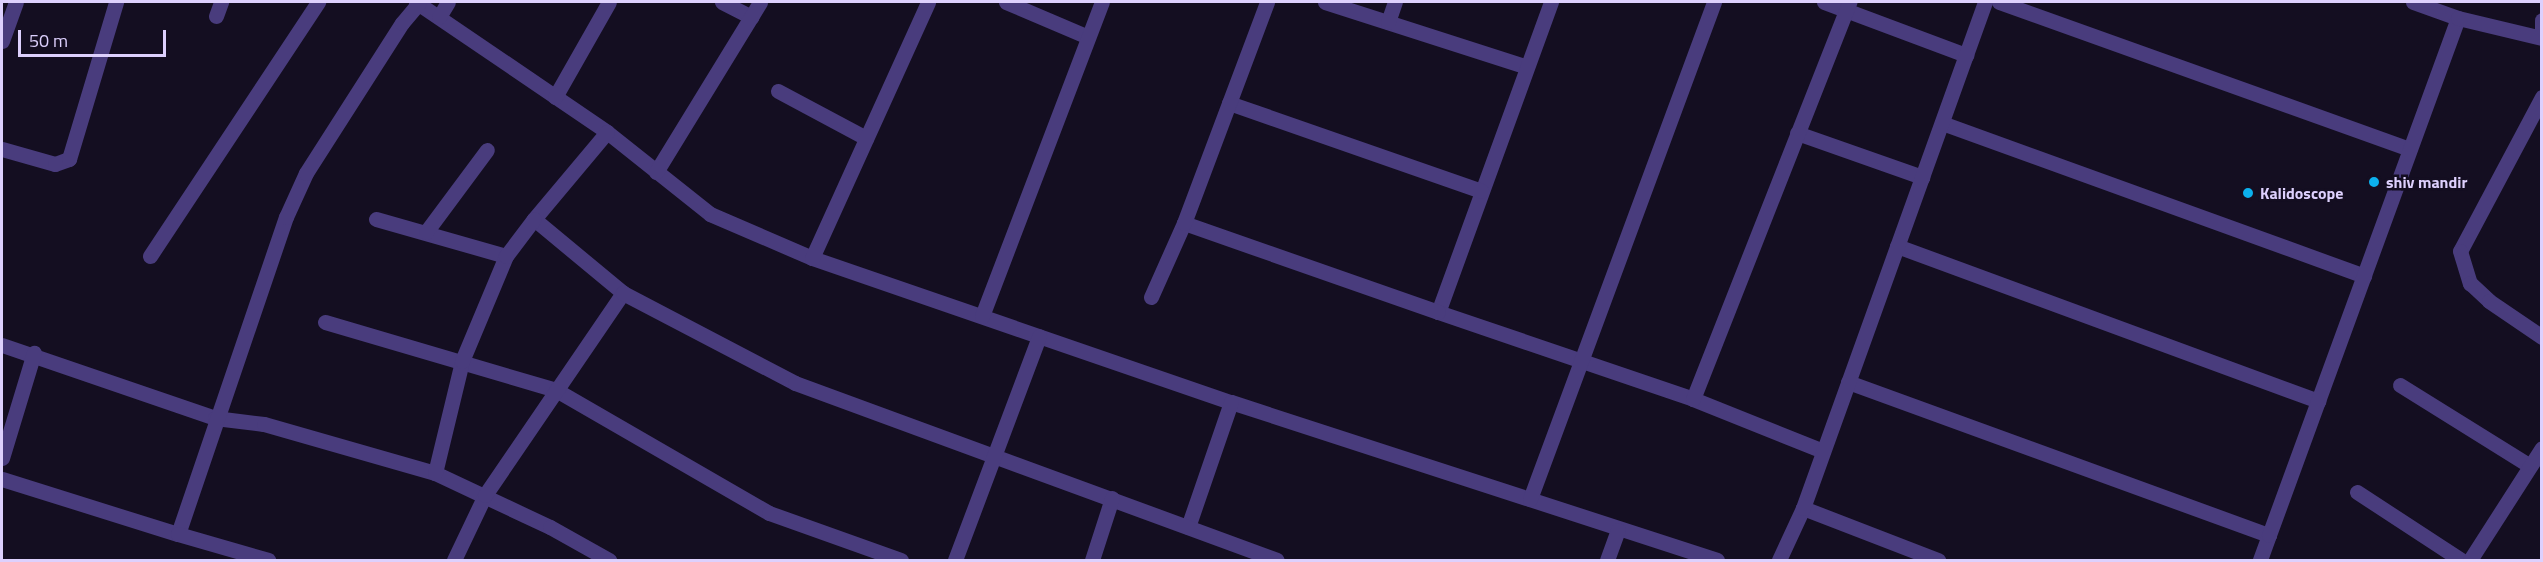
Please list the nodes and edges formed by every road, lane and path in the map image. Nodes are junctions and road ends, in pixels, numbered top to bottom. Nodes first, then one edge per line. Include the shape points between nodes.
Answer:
1 (16, 2) edge
2 (116, 2) edge
3 (318, 2) edge
4 (418, 2) edge
5 (448, 2) edge
6 (609, 2) edge
7 (722, 2) edge
8 (760, 2) edge
9 (928, 2) edge
10 (1006, 2) edge
11 (1102, 2) edge
12 (1267, 2) edge
13 (1325, 2) edge
14 (1395, 2) edge
15 (1551, 2) edge
16 (1714, 2) edge
17 (1824, 2) edge
18 (1985, 2) edge
19 (1999, 2) edge
20 (2414, 2) edge
21 (1847, 6) edge
22 (439, 16) junction
23 (751, 17) junction
24 (2458, 18) junction
25 (2541, 20) edge
26 (1388, 22) junction
27 (2541, 37) edge
28 (1088, 38) junction
29 (2, 41) edge
30 (1966, 55) junction
31 (1527, 67) junction
32 (778, 91) dead end
33 (555, 97) junction
34 (2541, 98) edge
35 (1229, 103) junction
36 (1942, 123) junction
37 (607, 132) junction
38 (1797, 133) junction
39 (866, 138) junction
40 (2, 149) edge
41 (2410, 149) junction
42 (487, 150) dead end
43 (656, 172) junction
44 (1922, 177) junction
45 (1481, 191) junction
46 (376, 219) dead end
47 (534, 219) junction
48 (1184, 223) junction
49 (426, 232) junction
50 (1897, 246) junction
51 (150, 256) dead end
52 (506, 256) junction
53 (812, 258) junction
54 (2364, 276) junction
55 (623, 293) junction
56 (1151, 297) dead end
57 (1438, 312) junction
58 (982, 316) junction
59 (325, 322) dead end
60 (1039, 336) junction
61 (2541, 337) edge
62 (2, 345) edge
63 (34, 353) junction
64 (1581, 358) junction
65 (462, 361) junction
66 (1848, 382) junction
67 (2400, 385) dead end
68 (556, 390) junction
69 (1693, 399) junction
70 (2318, 401) junction
71 (1231, 402) junction
72 (215, 418) junction
73 (2541, 448) edge
74 (1823, 451) junction
75 (995, 454) junction
76 (2, 458) edge
77 (2530, 466) junction
78 (435, 473) junction
79 (2, 479) edge
80 (2357, 492) dead end
81 (485, 495) junction
82 (1112, 498) junction
83 (1530, 499) junction
84 (1803, 508) junction
85 (1188, 527) junction
86 (1618, 530) junction
87 (178, 534) junction
88 (2269, 535) junction
89 (268, 561) edge
90 (454, 561) edge
91 (609, 561) edge
92 (901, 561) edge
93 (955, 561) edge
94 (1092, 561) edge
95 (1277, 561) edge
96 (1607, 561) edge
97 (1717, 561) edge
98 (1779, 561) edge
99 (1938, 561) edge
100 (2260, 561) edge
101 (2461, 561) edge
102 (2470, 561) edge

1 - 29 street
2 - 40 street via 69,159 55,164
3 - 51 street
4 - 22 street
4 - 72 street via 306,173 286,217
5 - 22 street
6 - 33 street
7 - 23 street
8 - 23 street
9 - 39 street
10 - 28 street
11 - 28 street
12 - 35 street
13 - 26 street
14 - 26 street
15 - 31 street
16 - 64 street
17 - 21 street
18 - 30 street
19 - 41 street
20 - 24 street
21 - 30 street
21 - 38 street
22 - 33 street
23 - 43 street
24 - 27 street
24 - 41 street
25 - 27 street
26 - 31 street
28 - 58 street
30 - 36 street
31 - 45 street
32 - 39 street
33 - 37 street
34 - 61 street via 2460,251 2470,283
35 - 45 street
35 - 48 street
36 - 44 street
36 - 54 street
37 - 43 street
37 - 47 street
38 - 44 street
38 - 69 street
39 - 53 street
41 - 54 street
42 - 49 street
43 - 53 street via 710,214
44 - 50 street
45 - 57 street
46 - 49 street
47 - 52 street
47 - 55 street
48 - 56 street
48 - 57 street
49 - 52 street
50 - 66 street
50 - 70 street
52 - 65 street
53 - 58 street
54 - 70 street
55 - 68 street
55 - 75 street via 795,383
57 - 64 street
58 - 60 street
59 - 65 street
60 - 71 street
60 - 75 street
62 - 63 street
63 - 72 street
63 - 76 street
64 - 69 street
64 - 83 street
65 - 68 street
65 - 78 street
66 - 74 street
66 - 88 street
67 - 77 street
68 - 81 street
68 - 92 street via 769,513
69 - 74 street
70 - 88 street
71 - 83 street
71 - 85 street
72 - 78 street via 264,424
72 - 87 street
73 - 77 street
74 - 84 street
75 - 82 street
75 - 93 street
77 - 102 street
78 - 81 street
79 - 87 street
80 - 101 street
81 - 90 street
81 - 91 street
82 - 85 street
82 - 94 street
83 - 86 street
84 - 98 street
84 - 99 street
85 - 95 street
86 - 96 street
86 - 97 street
87 - 89 street
88 - 100 street

